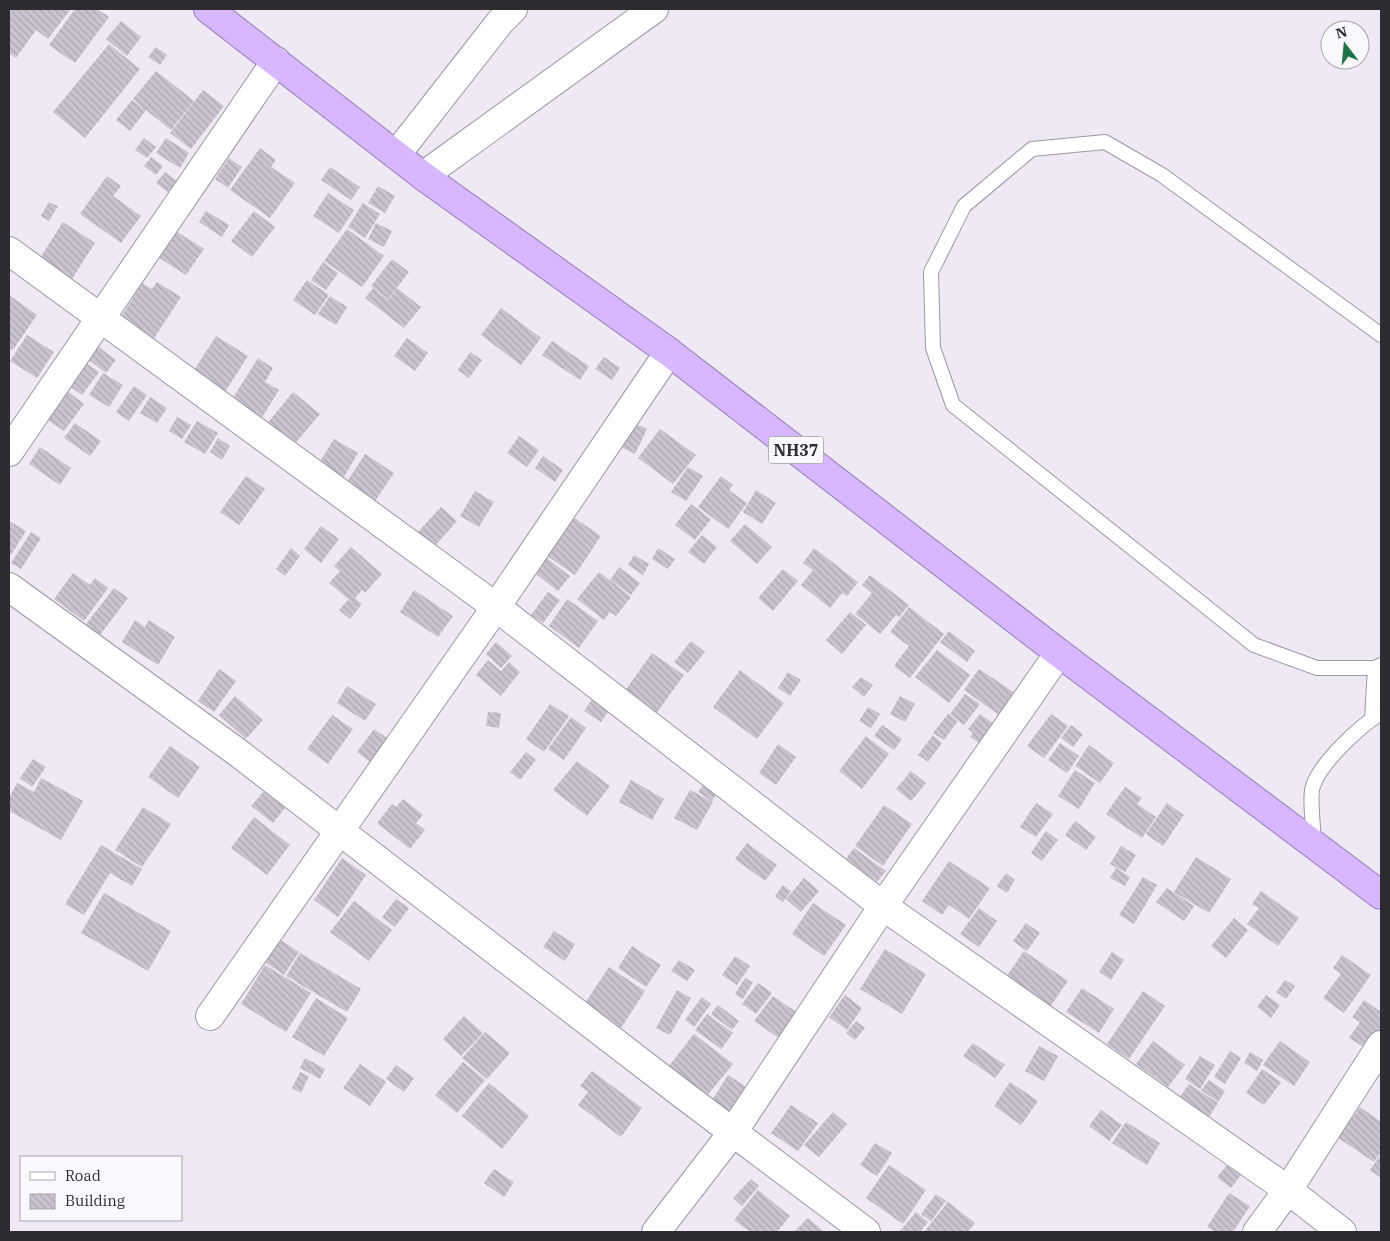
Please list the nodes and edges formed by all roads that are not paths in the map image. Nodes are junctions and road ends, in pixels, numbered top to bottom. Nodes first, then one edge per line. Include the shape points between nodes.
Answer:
1 (208, 9) edge
2 (654, 9) edge
3 (499, 13) edge
4 (276, 61) junction
5 (396, 155) junction
6 (423, 176) junction
7 (9, 251) edge
8 (100, 318) junction
9 (1381, 335) edge
10 (669, 352) junction
11 (9, 452) edge
12 (9, 587) edge
13 (496, 607) junction
14 (1059, 653) junction
15 (1378, 667) edge
16 (1377, 716) edge
17 (340, 832) junction
18 (1314, 844) junction
19 (1381, 895) edge
20 (883, 906) junction
21 (210, 1016) dead end
22 (1381, 1045) edge
23 (733, 1132) junction
24 (1288, 1190) junction
25 (656, 1232) edge
26 (866, 1232) edge
27 (1257, 1232) edge
28 (1342, 1232) edge

1 - 4 highway, NH37
2 - 6 street
3 - 5 street
4 - 5 highway, NH37
4 - 8 street
5 - 6 highway, NH37
6 - 10 highway, NH37
7 - 8 street
8 - 11 street
8 - 13 street
9 - 15 lane via 1162,175 1105,142 1032,149 964,206 931,272 933,348 953,405 1254,645 1317,668
10 - 13 street
10 - 14 highway, NH37
12 - 17 street via 237,752
13 - 17 street
13 - 20 street
14 - 18 highway, NH37
14 - 20 street
15 - 16 lane
16 - 18 lane via 1329,761 1312,787
17 - 21 street
17 - 23 street
18 - 19 highway, NH37
20 - 23 street
20 - 24 street
22 - 24 street
23 - 25 street
23 - 26 street
24 - 27 street
24 - 28 street

